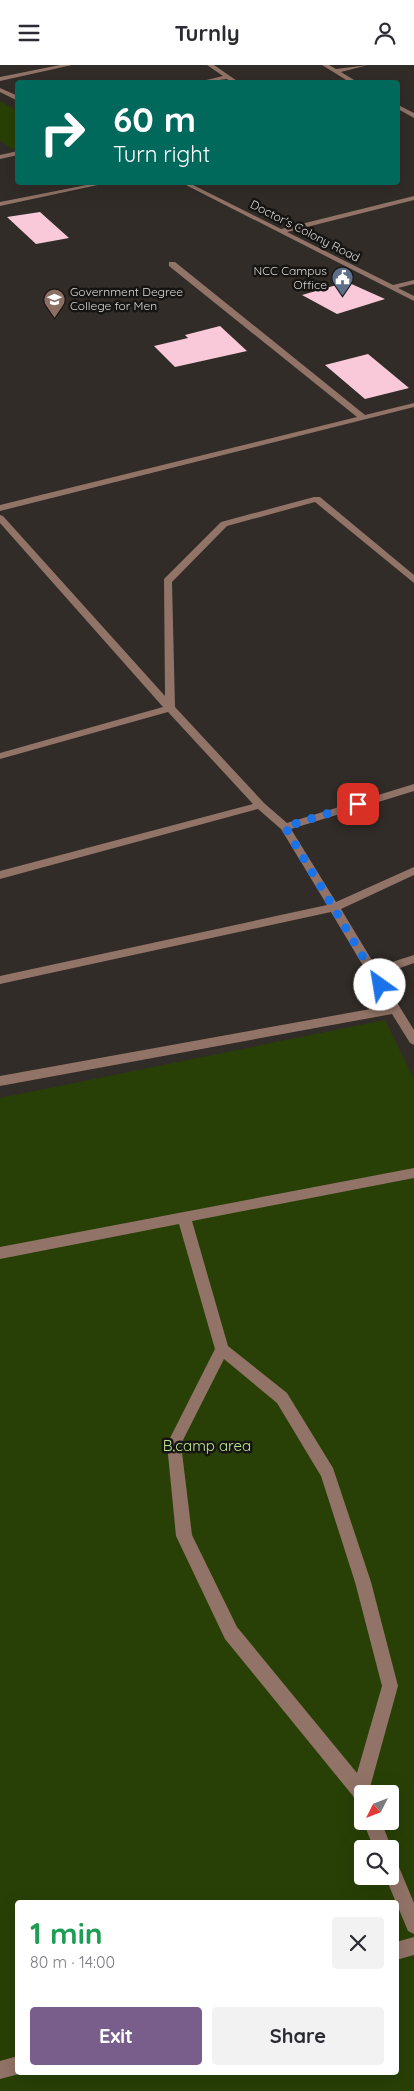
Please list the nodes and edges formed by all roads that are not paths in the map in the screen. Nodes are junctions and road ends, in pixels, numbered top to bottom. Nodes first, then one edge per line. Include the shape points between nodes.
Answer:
1 (69, 65) edge
2 (210, 65) edge
3 (325, 65) edge
4 (365, 65) edge
5 (336, 71) junction
6 (228, 77) junction
7 (0, 79) edge
8 (212, 80) edge
9 (232, 80) edge
10 (351, 80) edge
11 (0, 90) edge
12 (15, 98) edge
13 (400, 108) edge
14 (413, 114) edge
15 (400, 116) edge
16 (0, 149) edge
17 (15, 154) edge
18 (8, 155) junction
19 (0, 157) edge
20 (94, 185) edge
21 (189, 185) edge
22 (414, 198) edge
23 (0, 204) edge
24 (281, 231) junction
25 (172, 264) dead end
26 (414, 282) edge
27 (391, 288) junction
28 (414, 299) edge
29 (414, 405) edge
30 (364, 418) junction
31 (0, 508) edge
32 (0, 518) edge
33 (414, 580) edge
34 (170, 708) junction
35 (0, 756) edge
36 (414, 787) edge
37 (260, 805) junction
38 (285, 827) junction
39 (414, 871) edge
40 (0, 875) edge
41 (333, 908) junction
42 (414, 959) edge
43 (372, 973) junction
44 (0, 980) edge
45 (395, 1009) junction
46 (414, 1040) edge
47 (0, 1081) edge
48 (414, 1173) edge
49 (184, 1217) junction
50 (0, 1253) edge
51 (222, 1349) junction
52 (354, 1785) edge
53 (363, 1785) edge
54 (398, 1885) edge
55 (414, 1925) edge
56 (414, 1946) edge
57 (399, 1950) edge
58 (15, 2066) edge
59 (0, 2070) edge

1 - 7 street
2 - 6 street
3 - 5 street
4 - 5 street
5 - 10 street
6 - 8 street
6 - 9 street
11 - 12 street
13 - 14 street
14 - 15 street
16 - 18 street
17 - 18 street
18 - 19 street
20 - 23 street
21 - 24 street, Doctor's Colony Road
22 - 24 street
24 - 27 street, Doctor's Colony Road
25 - 30 street
26 - 27 street
27 - 28 street, Doctor's Colony Road
29 - 30 street
30 - 31 street
32 - 34 street
33 - 34 street via 317,499 224,524 167,581
34 - 35 street
34 - 37 street
36 - 38 street
37 - 38 street
37 - 40 street
38 - 41 street
39 - 41 street
41 - 43 street
41 - 44 street
42 - 43 street
43 - 45 street
45 - 46 street
45 - 47 street
48 - 49 street
49 - 50 street
49 - 51 street
51 - 52 street via 174,1444 184,1536 231,1633
51 - 53 street via 282,1398 328,1473 363,1582 390,1686
54 - 55 street
56 - 57 street
58 - 59 street

